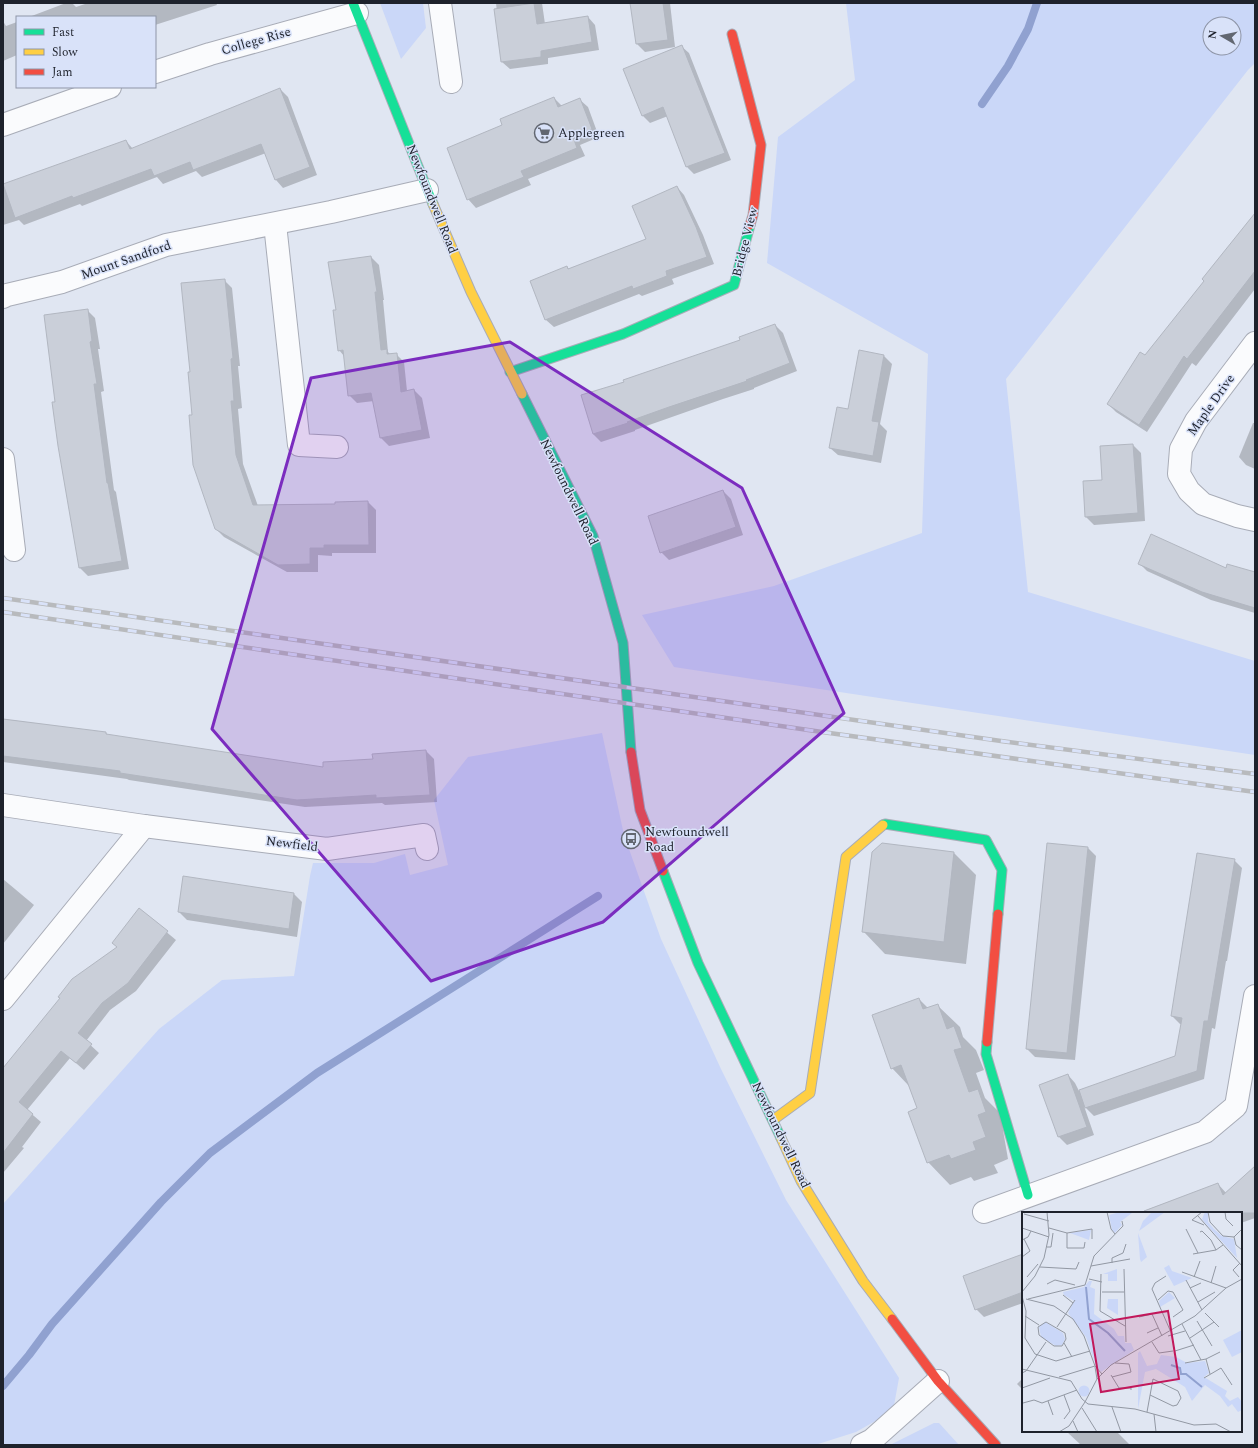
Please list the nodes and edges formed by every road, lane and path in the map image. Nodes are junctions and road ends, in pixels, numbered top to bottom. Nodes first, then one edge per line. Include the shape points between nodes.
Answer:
1 (440, 3) edge
2 (355, 8) edge
3 (732, 34) dead end
4 (156, 72) edge
5 (451, 82) dead end
6 (107, 88) edge
7 (3, 125) edge
8 (427, 190) junction
9 (275, 224) junction
10 (3, 297) edge
11 (1255, 343) edge
12 (510, 372) junction
13 (337, 447) dead end
14 (3, 459) edge
15 (1255, 520) edge
16 (14, 550) dead end
17 (3, 805) edge
18 (144, 826) junction
19 (427, 849) dead end
20 (1255, 996) edge
21 (3, 999) edge
22 (773, 1120) junction
23 (1028, 1195) junction
24 (984, 1212) dead end
25 (938, 1381) junction
26 (862, 1445) edge
27 (996, 1445) edge

1 - 5 street
2 - 4 street, College Rise
2 - 8 main road, Newfoundwell Road
3 - 12 main road, Bridge View via 761,145 753,215 734,285 623,334
6 - 7 street
8 - 9 street, Mount Sandford
8 - 12 main road, Newfoundwell Road via 471,292
9 - 10 street, Mount Sandford via 166,245 62,282
9 - 13 street via 299,445
11 - 15 street, Maple Drive via 1196,421 1181,449 1179,474 1189,491 1203,504
12 - 22 main road, Newfoundwell Road via 593,536 624,643 632,760 640,810 698,963
14 - 16 street
17 - 18 street, Newfield
18 - 19 street, Newfield via 327,849 424,835
18 - 21 street
20 - 23 street via 1236,1106 1205,1132
22 - 23 main road via 810,1093 846,858 885,824 986,840 1002,870 986,1054
22 - 25 main road, Newfoundwell Road via 801,1180 863,1281
23 - 24 street
25 - 26 street via 872,1440
25 - 27 main road, Newfoundwell Road

